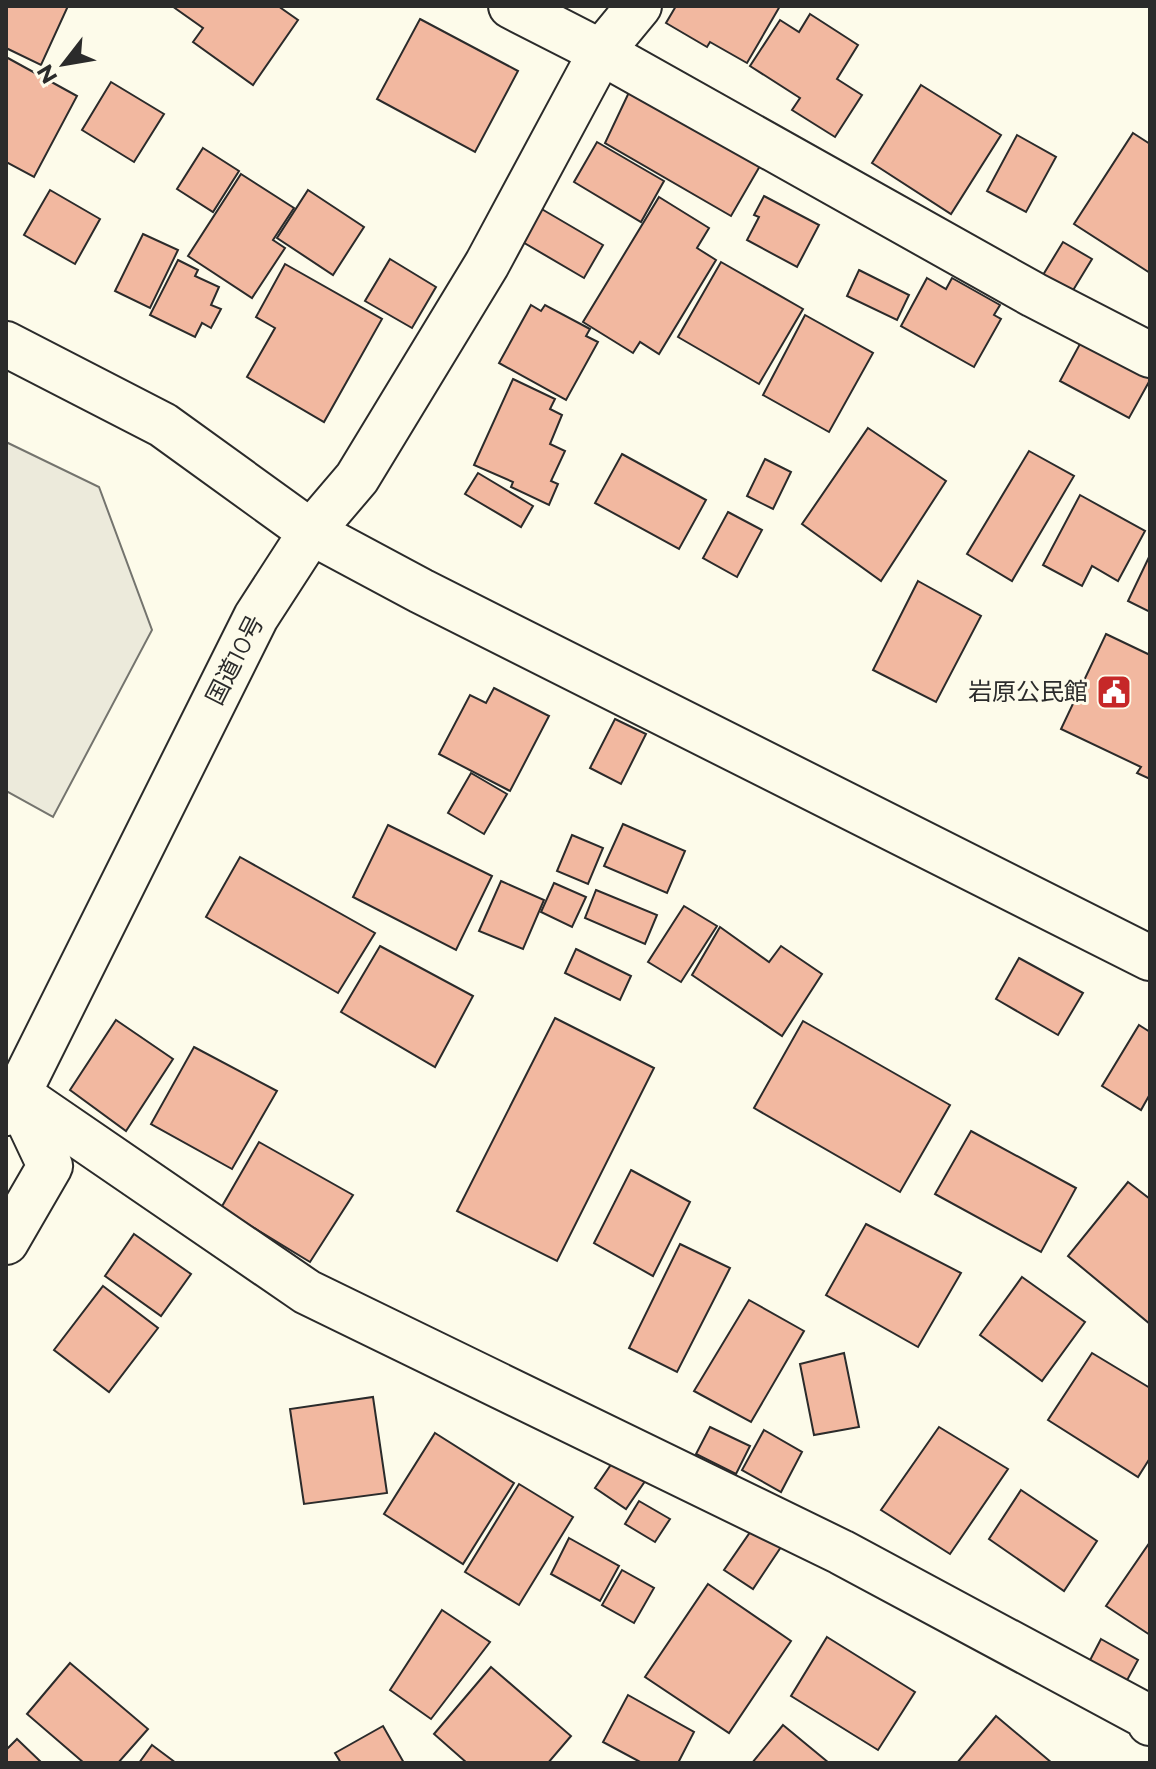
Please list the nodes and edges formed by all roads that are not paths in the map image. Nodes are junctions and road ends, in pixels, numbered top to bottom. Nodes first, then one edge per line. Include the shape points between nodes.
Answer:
1 (511, 6) edge
2 (639, 6) edge
3 (601, 52) junction
4 (6, 344) edge
5 (1150, 355) edge
6 (311, 532) junction
7 (1150, 958) edge
8 (10, 1100) edge
9 (6, 1242) edge
10 (1149, 1719) edge

1 - 3 main road
2 - 3 main road, 国道10号
3 - 5 main road
3 - 6 main road, 国道10号 via 487,264 357,478
4 - 6 main road via 163,425
6 - 7 main road
6 - 8 main road, 国道10号 via 256,617
8 - 9 main road via 50,1166
8 - 10 main road via 307,1292 841,1552

